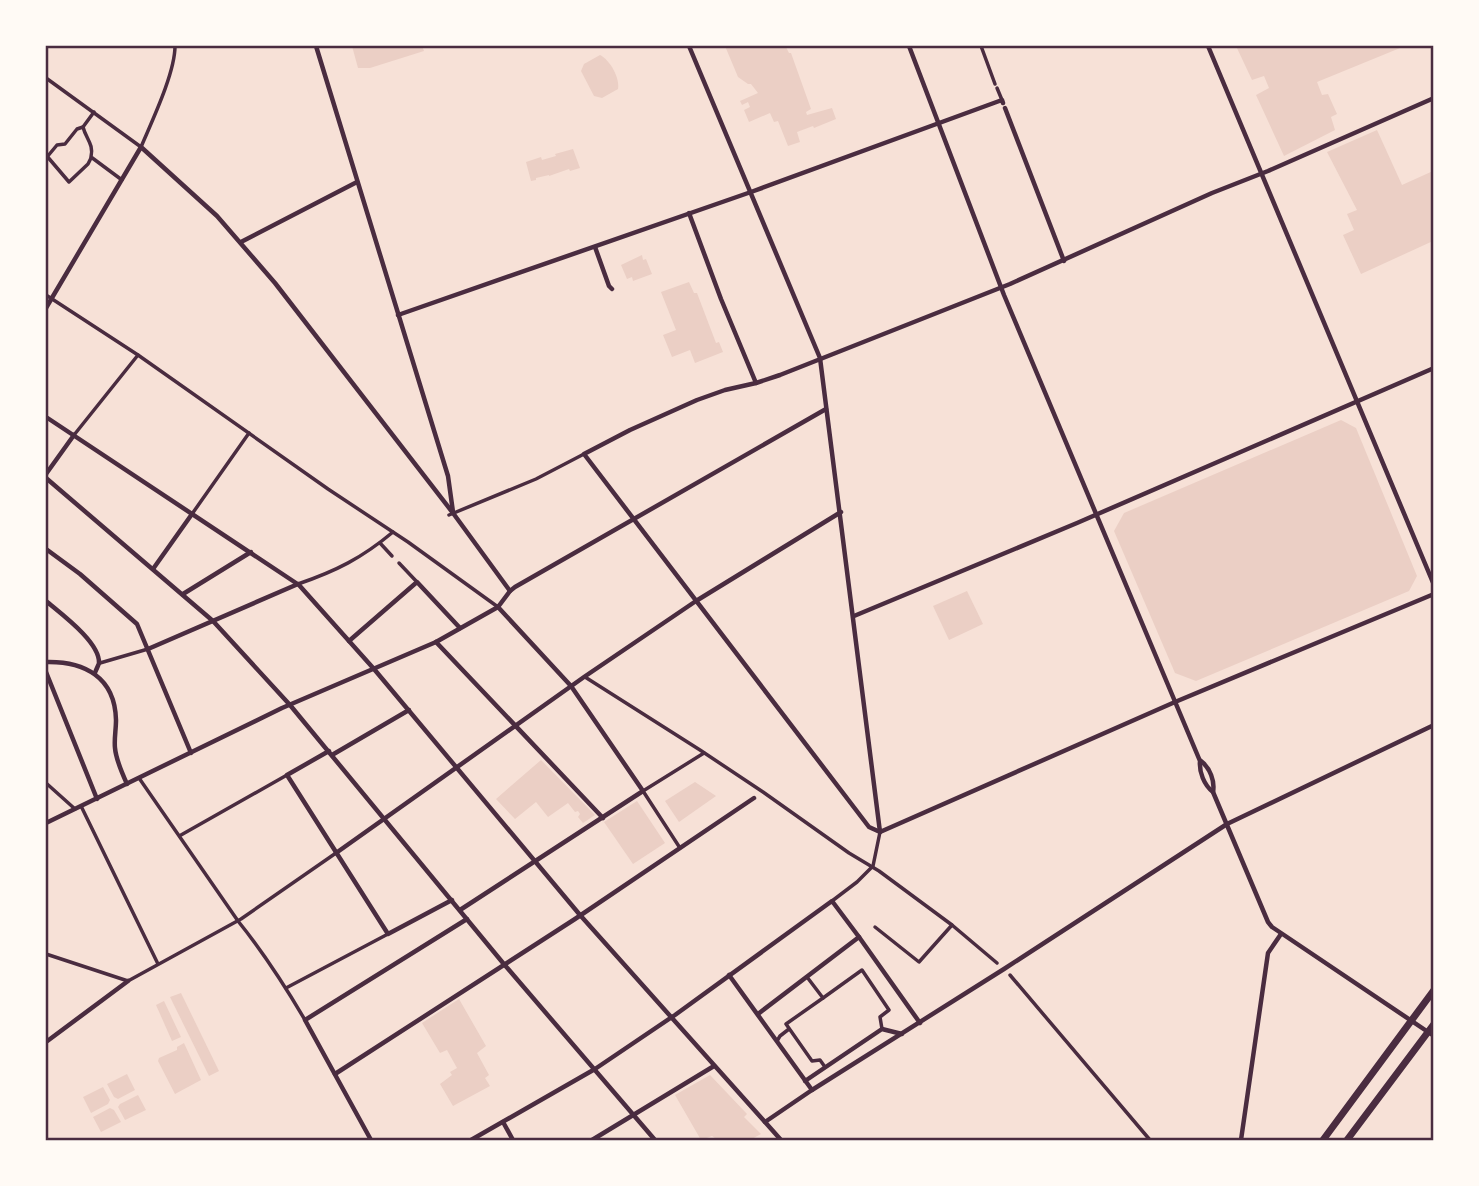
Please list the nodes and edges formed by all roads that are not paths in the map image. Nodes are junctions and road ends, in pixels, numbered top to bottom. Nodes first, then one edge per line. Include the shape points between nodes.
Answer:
1 (175, 46) edge
2 (316, 46) edge
3 (689, 46) edge
4 (909, 46) edge
5 (981, 46) edge
6 (1208, 46) edge
7 (46, 78) edge
8 (1433, 98) edge
9 (1003, 104) junction
10 (94, 112) junction
11 (939, 124) junction
12 (83, 127) junction
13 (141, 147) junction
14 (46, 156) edge
15 (93, 158) junction
16 (1262, 173) junction
17 (122, 180) junction
18 (357, 182) junction
19 (751, 192) junction
20 (689, 213) junction
21 (241, 242) junction
22 (595, 247) junction
23 (1064, 261) junction
24 (1001, 288) junction
25 (612, 289) dead end
26 (46, 295) edge
27 (52, 299) junction
28 (46, 308) edge
29 (398, 315) junction
30 (138, 355) junction
31 (820, 358) junction
32 (1433, 368) edge
33 (755, 383) junction
34 (1356, 402) junction
35 (826, 409) junction
36 (46, 417) edge
37 (249, 433) junction
38 (74, 435) junction
39 (584, 454) junction
40 (46, 476) edge
41 (841, 512) junction
42 (192, 514) junction
43 (451, 514) junction
44 (1096, 514) junction
45 (633, 519) junction
46 (393, 532) junction
47 (380, 543) junction
48 (46, 549) edge
49 (251, 552) junction
50 (391, 556) dead end
51 (399, 563) dead end
52 (153, 569) junction
53 (417, 582) junction
54 (298, 584) junction
55 (1433, 585) edge
56 (510, 591) junction
57 (183, 594) junction
58 (1433, 594) edge
59 (46, 601) edge
60 (696, 601) junction
61 (498, 607) junction
62 (854, 616) junction
63 (214, 621) junction
64 (460, 628) junction
65 (349, 641) junction
66 (436, 642) junction
67 (148, 649) junction
68 (46, 662) edge
69 (99, 663) junction
70 (374, 669) junction
71 (46, 672) edge
72 (95, 673) junction
73 (584, 677) junction
74 (571, 686) junction
75 (1175, 702) junction
76 (290, 705) junction
77 (409, 710) junction
78 (515, 725) junction
79 (1433, 725) edge
80 (191, 753) junction
81 (330, 753) junction
82 (704, 753) junction
83 (456, 769) junction
84 (287, 775) junction
85 (140, 778) junction
86 (46, 783) edge
87 (127, 784) junction
88 (643, 791) junction
89 (763, 792) junction
90 (754, 798) joint
91 (97, 799) junction
92 (81, 806) junction
93 (75, 809) junction
94 (603, 818) junction
95 (384, 819) junction
96 (46, 823) edge
97 (1227, 824) junction
98 (880, 832) junction
99 (181, 835) dead end
100 (680, 848) junction
101 (336, 853) junction
102 (535, 861) junction
103 (872, 868) junction
104 (452, 900) junction
105 (832, 901) junction
106 (460, 910) junction
107 (580, 915) junction
108 (467, 919) junction
109 (240, 920) junction
110 (952, 925) junction
111 (875, 926) dead end
112 (1281, 933) junction
113 (388, 934) junction
114 (859, 937) junction
115 (46, 954) edge
116 (997, 963) dead end
117 (158, 964) junction
118 (505, 964) junction
119 (729, 975) junction
120 (1010, 975) dead end
121 (807, 977) junction
122 (128, 981) junction
123 (286, 988) junction
124 (1433, 990) edge
125 (822, 998) junction
126 (758, 1014) junction
127 (670, 1018) junction
128 (305, 1020) junction
129 (1411, 1021) junction
130 (920, 1023) junction
131 (1433, 1024) edge
132 (789, 1029) junction
133 (883, 1029) junction
134 (902, 1034) junction
135 (1431, 1034) edge
136 (777, 1041) junction
137 (46, 1042) edge
138 (714, 1066) junction
139 (825, 1067) junction
140 (595, 1069) junction
141 (335, 1074) junction
142 (805, 1081) junction
143 (812, 1090) junction
144 (634, 1115) junction
145 (503, 1122) junction
146 (765, 1122) junction
147 (371, 1140) edge
148 (471, 1140) edge
149 (513, 1140) edge
150 (592, 1140) edge
151 (655, 1140) edge
152 (781, 1140) edge
153 (1150, 1140) edge
154 (1241, 1140) edge
155 (1323, 1140) edge
156 (1347, 1140) edge

1 - 13 street
2 - 18 street
3 - 19 street
4 - 11 street
5 - 9 street
6 - 16 street
7 - 10 street
8 - 16 street
9 - 11 street
9 - 23 street
10 - 12 street
10 - 13 street
11 - 19 street
11 - 24 street
12 - 14 street
12 - 15 street
13 - 17 street
13 - 21 street
14 - 15 street via 69,181
15 - 17 street
16 - 23 street
16 - 34 street
17 - 27 street
18 - 21 street
18 - 29 street
19 - 20 street
19 - 31 street
20 - 22 street
20 - 33 street
21 - 43 street
22 - 25 street
22 - 29 street
23 - 24 street
24 - 31 street
24 - 44 street
26 - 27 street
27 - 28 street
27 - 30 street
29 - 43 street via 448,476
30 - 37 street
30 - 38 street
31 - 33 street
31 - 35 street
32 - 34 street
33 - 39 street via 698,400
34 - 44 street
34 - 55 street
35 - 41 street
35 - 45 street
36 - 38 street
37 - 42 street
37 - 46 street
38 - 40 street
38 - 42 street
39 - 43 street
39 - 45 street
40 - 52 street
41 - 60 street
41 - 62 street
42 - 49 street
42 - 52 street
43 - 56 street
44 - 62 street
44 - 75 street
45 - 56 street
45 - 60 street
46 - 47 street
46 - 61 street
47 - 50 street
47 - 54 street via 338,569
48 - 67 street via 132,619
49 - 54 street
49 - 57 street
51 - 53 street
52 - 57 street
53 - 64 street
53 - 65 street
54 - 63 street
54 - 65 street
56 - 61 street
57 - 63 street
58 - 75 street
59 - 69 street via 89,640
60 - 73 street
60 - 98 street via 869,827
61 - 64 street
61 - 74 street
62 - 98 street
63 - 67 street
63 - 76 street
64 - 66 street
65 - 70 street
66 - 70 street
66 - 78 street
67 - 69 street
67 - 80 street
68 - 72 street via 72,664
69 - 72 street
70 - 76 street
70 - 77 street
71 - 91 street
72 - 87 street via 115,710 115,748
73 - 74 street
73 - 82 street
74 - 78 street
74 - 88 street
75 - 97 street via 1207,787
75 - 98 street
76 - 80 street
76 - 81 street
77 - 81 street
77 - 83 street
78 - 83 street
78 - 94 street
79 - 97 street
80 - 85 street
81 - 84 street
81 - 95 street
82 - 88 street
82 - 89 street
83 - 95 street
83 - 102 street
84 - 99 street
84 - 101 street
85 - 87 street
85 - 109 street
86 - 93 street
87 - 91 street
88 - 94 street
88 - 100 street
89 - 90 street
89 - 103 street
90 - 100 street
91 - 92 street
92 - 93 street
92 - 117 street
93 - 96 street
94 - 102 street
95 - 101 street
95 - 104 street
97 - 112 street via 1268,922
97 - 130 street
98 - 103 street
100 - 107 street
101 - 109 street
101 - 113 street
102 - 106 street
102 - 107 street
103 - 105 street
103 - 110 street
104 - 106 street
104 - 113 street
105 - 114 street
105 - 119 street
106 - 108 street
107 - 118 street
107 - 127 street
108 - 118 street
108 - 128 street
109 - 117 street
109 - 123 street
110 - 111 street via 919,962
110 - 116 street
112 - 129 street
112 - 154 street via 1268,953
113 - 123 street
114 - 121 street
114 - 130 street
115 - 122 street
117 - 122 street
118 - 140 street
118 - 141 street
119 - 126 street
119 - 127 street
120 - 153 street
121 - 125 street
121 - 126 street
122 - 137 street
123 - 128 street
124 - 129 main road
125 - 132 street via 786,1024
125 - 133 street via 862,970 891,1012 880,1017
126 - 136 street
127 - 138 street
127 - 140 street
128 - 141 street
129 - 135 street
129 - 155 main road
130 - 134 street
131 - 135 main road
132 - 136 street
132 - 139 street via 812,1061 820,1060
133 - 134 street
133 - 139 street
134 - 143 street
135 - 156 main road
136 - 142 street
138 - 144 street
138 - 146 street
139 - 142 street
140 - 144 street
140 - 145 street
141 - 147 street
142 - 143 street
143 - 146 street
144 - 150 street
144 - 151 street
145 - 148 street
145 - 149 street
146 - 152 street

